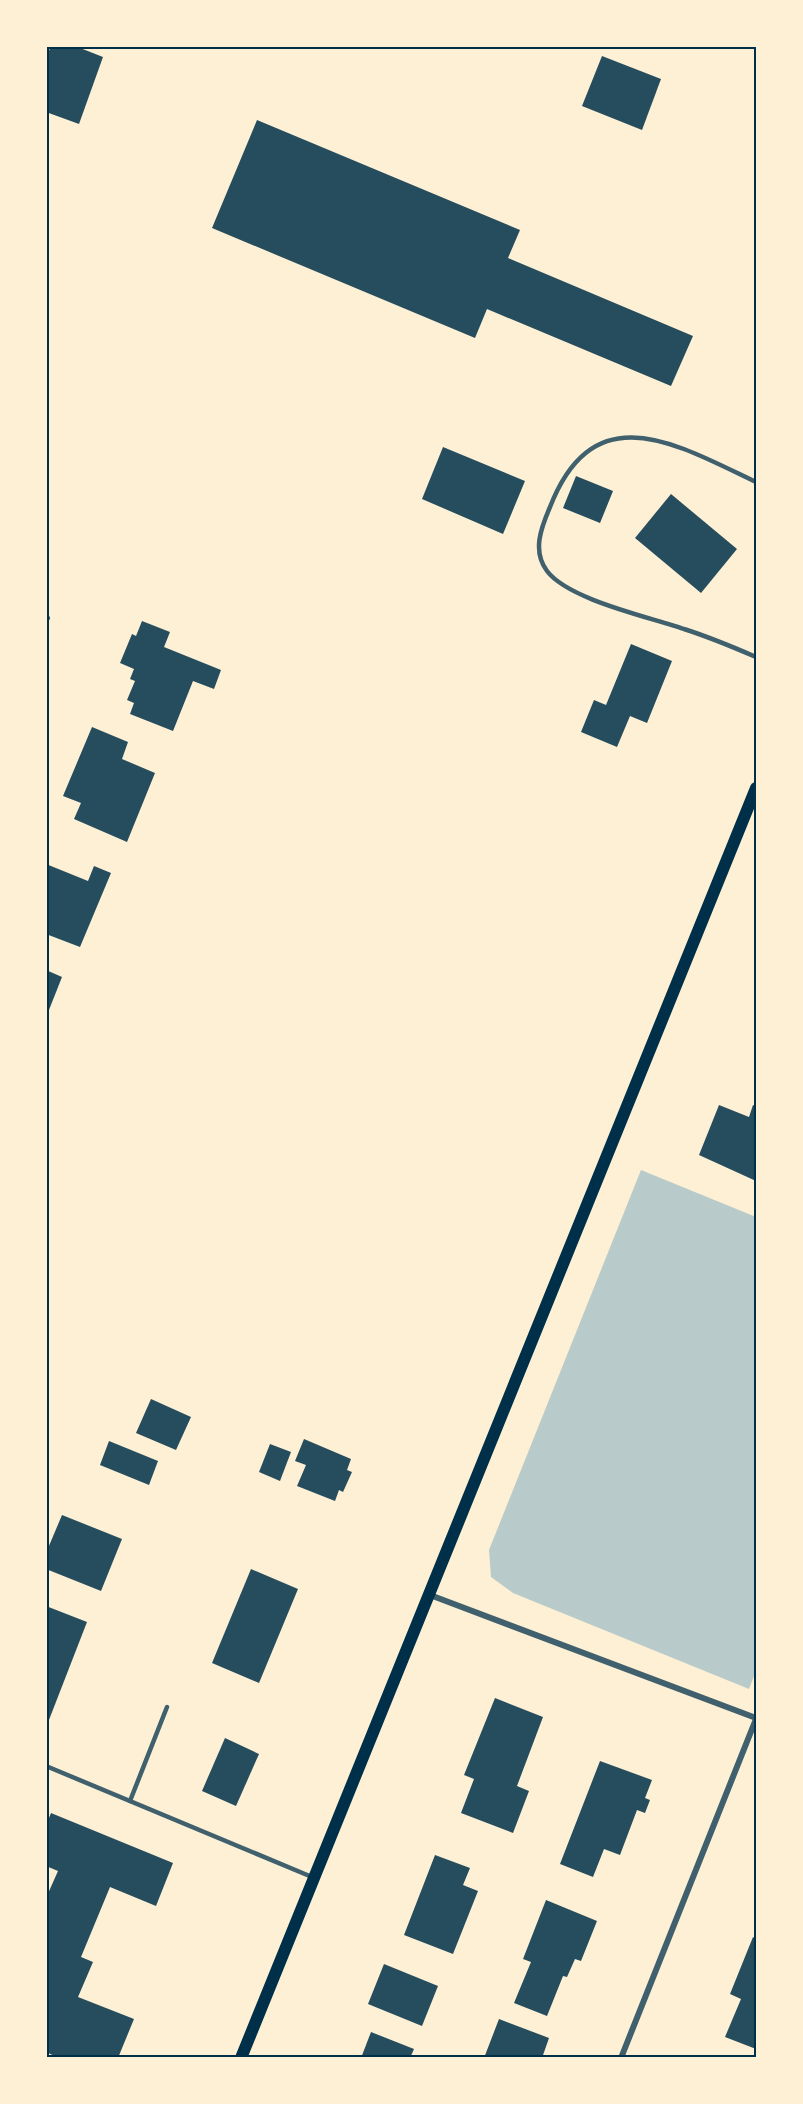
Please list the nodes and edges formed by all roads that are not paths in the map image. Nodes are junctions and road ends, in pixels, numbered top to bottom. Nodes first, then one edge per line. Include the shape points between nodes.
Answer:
1 (756, 482) edge
2 (756, 657) edge
3 (756, 788) edge
4 (753, 808) edge
5 (430, 1595) junction
6 (167, 1707) dead end
7 (756, 1719) edge
8 (46, 1766) edge
9 (130, 1801) junction
10 (314, 1878) junction
11 (241, 2058) edge
12 (621, 2058) edge

1 - 2 lane via 695,452 642,437 603,441 578,457 560,482 540,533 539,555 548,572 569,589
3 - 4 main road
4 - 5 main road
5 - 7 street
5 - 10 main road
6 - 9 lane
7 - 12 street
8 - 9 lane
9 - 10 lane
10 - 11 main road

